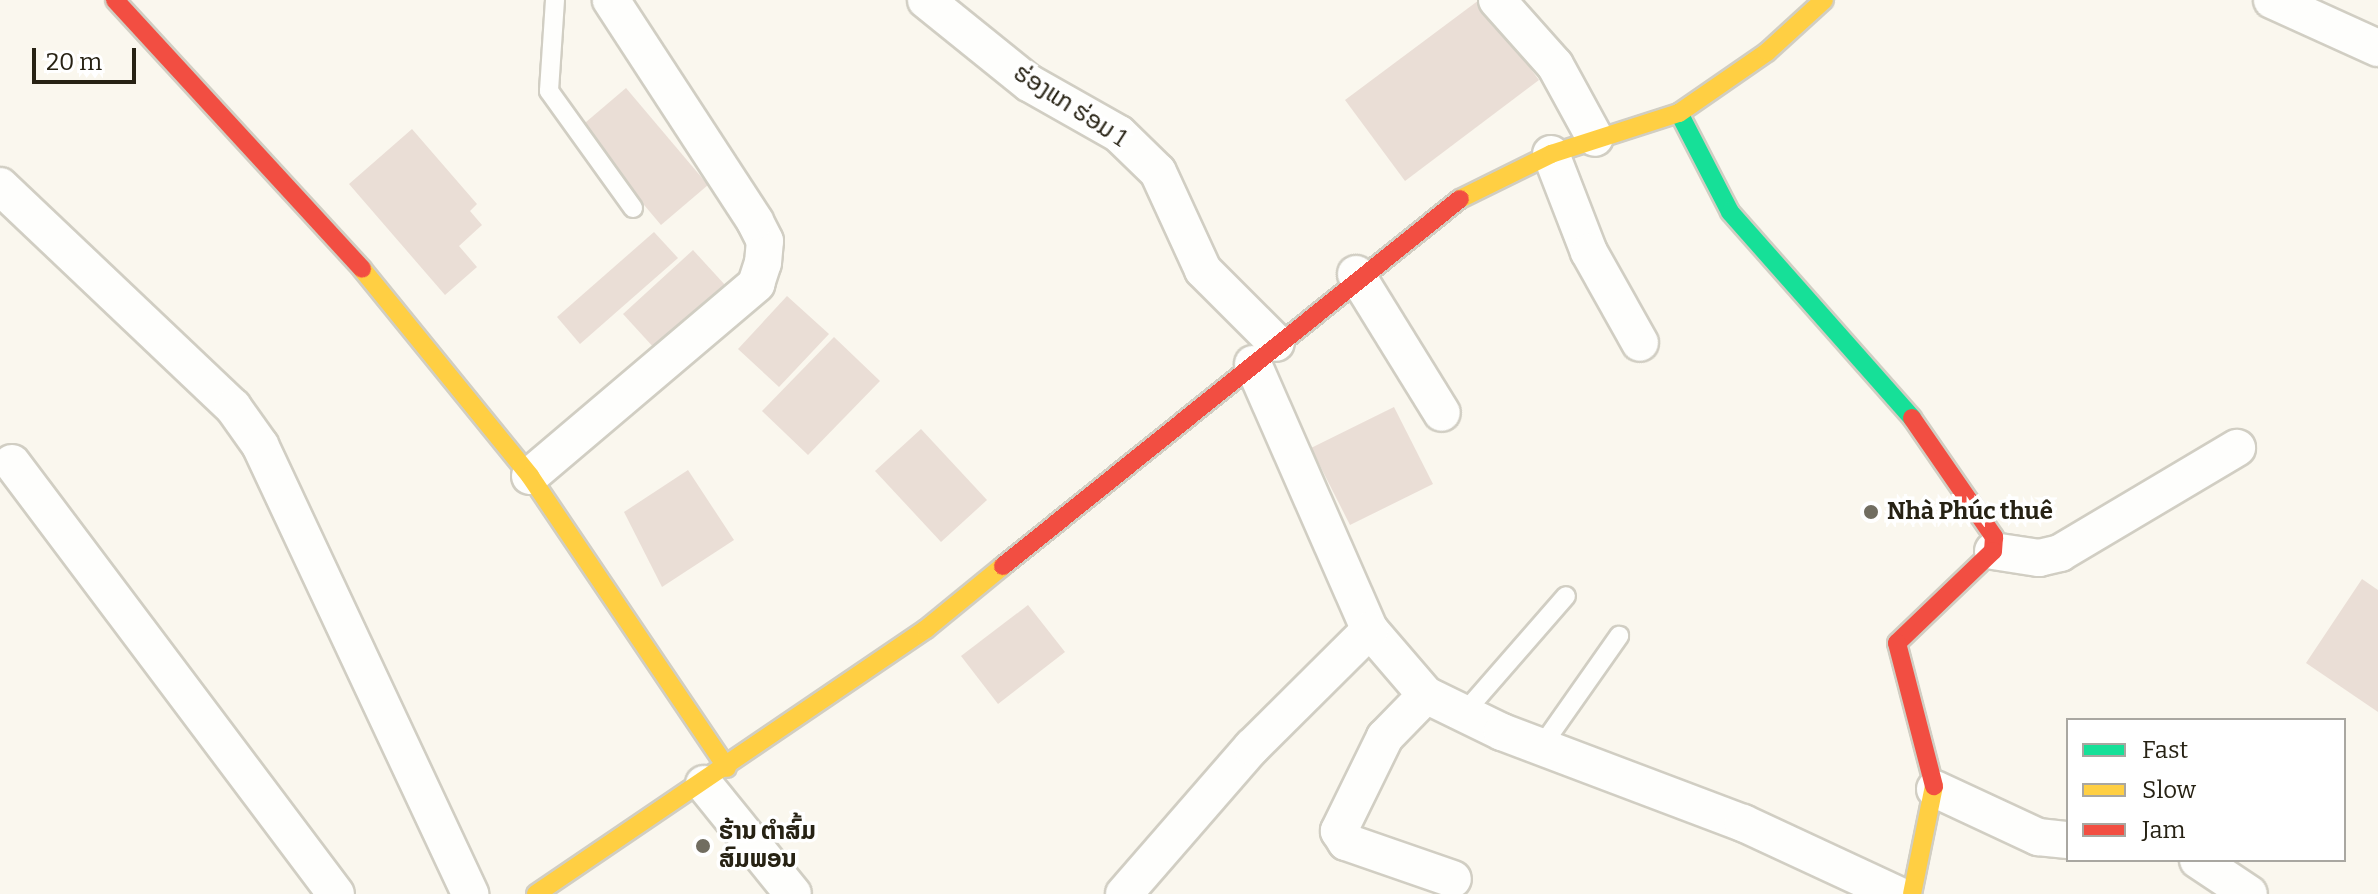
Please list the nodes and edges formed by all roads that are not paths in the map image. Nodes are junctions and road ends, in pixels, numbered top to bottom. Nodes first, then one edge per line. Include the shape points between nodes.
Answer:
1 (115, 0) edge
2 (555, 0) edge
3 (611, 0) edge
4 (926, 0) edge
5 (1497, 0) edge
6 (1824, 0) edge
7 (2272, 0) edge
8 (2378, 48) edge
9 (1679, 113) junction
10 (1595, 138) junction
11 (1551, 154) junction
12 (0, 186) edge
13 (633, 208) dead end
14 (1356, 274) junction
15 (1640, 343) dead end
16 (1265, 353) junction
17 (1442, 413) dead end
18 (2237, 448) dead end
19 (12, 463) dead end
20 (530, 476) junction
21 (1993, 551) junction
22 (1566, 596) dead end
23 (1370, 630) junction
24 (1619, 636) dead end
25 (1426, 695) junction
26 (1464, 713) junction
27 (1541, 747) junction
28 (715, 776) junction
29 (1935, 789) junction
30 (2066, 840) edge
31 (2201, 862) edge
32 (1453, 879) dead end
33 (336, 894) edge
34 (470, 894) edge
35 (536, 894) edge
36 (793, 894) edge
37 (1124, 894) edge
38 (1896, 894) edge
39 (1912, 894) edge
40 (2249, 894) edge

1 - 20 street via 374,283
2 - 13 lane via 549,91
3 - 20 street via 755,221 765,241 763,263 756,284
4 - 16 street, ຮ່ອງແກ ຮ່ອມ 1 via 1029,83 1119,134 1158,172 1203,270
5 - 10 street via 1555,65
6 - 9 street via 1767,52
7 - 8 street
9 - 10 street
9 - 21 street via 1715,191 1905,408 1986,520
10 - 11 street
11 - 14 street via 1446,205
11 - 15 street via 1589,252
12 - 34 street via 233,407 260,445
14 - 16 street
14 - 17 street
16 - 23 street
16 - 28 street via 926,629
18 - 21 street via 2060,553 2039,558
19 - 33 street
20 - 28 street
21 - 29 street via 1897,643
22 - 26 lane
23 - 25 street
23 - 37 street via 1252,747
24 - 27 lane
25 - 26 street
25 - 32 street via 1385,737 1339,831 1346,842
26 - 27 street
27 - 38 street via 1743,823
28 - 35 street
28 - 36 street
29 - 30 street via 2038,837
29 - 39 street
31 - 40 street

